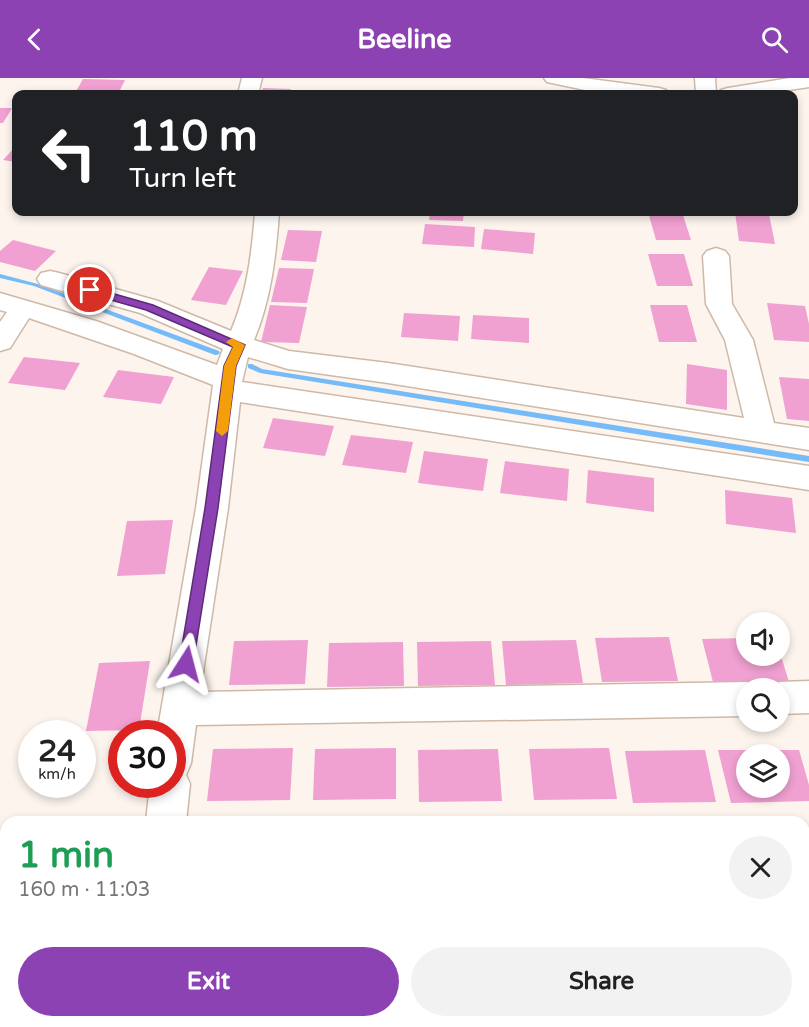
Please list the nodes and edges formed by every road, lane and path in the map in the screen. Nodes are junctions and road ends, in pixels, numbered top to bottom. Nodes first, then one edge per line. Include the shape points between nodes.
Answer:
1 (554, 78) edge
2 (809, 81) edge
3 (617, 90) edge
4 (753, 90) edge
5 (267, 216) edge
6 (716, 256) dead end
7 (50, 279) dead end
8 (12, 305) edge
9 (0, 342) edge
10 (239, 345) junction
11 (228, 385) junction
12 (762, 432) junction
13 (809, 439) edge
14 (809, 478) edge
15 (809, 697) edge
16 (790, 698) edge
17 (736, 699) edge
18 (179, 709) junction
19 (178, 720) edge
20 (169, 798) edge
21 (167, 816) edge

1 - 3 street
2 - 4 street
5 - 10 street via 264,254 251,315
6 - 12 street via 719,304 739,340
7 - 10 street via 149,308
8 - 9 street
8 - 11 street via 165,353
10 - 11 street via 230,366
10 - 12 street via 288,360
11 - 14 street
11 - 18 street
12 - 13 street
15 - 16 street
17 - 18 street
18 - 19 street
20 - 21 street

